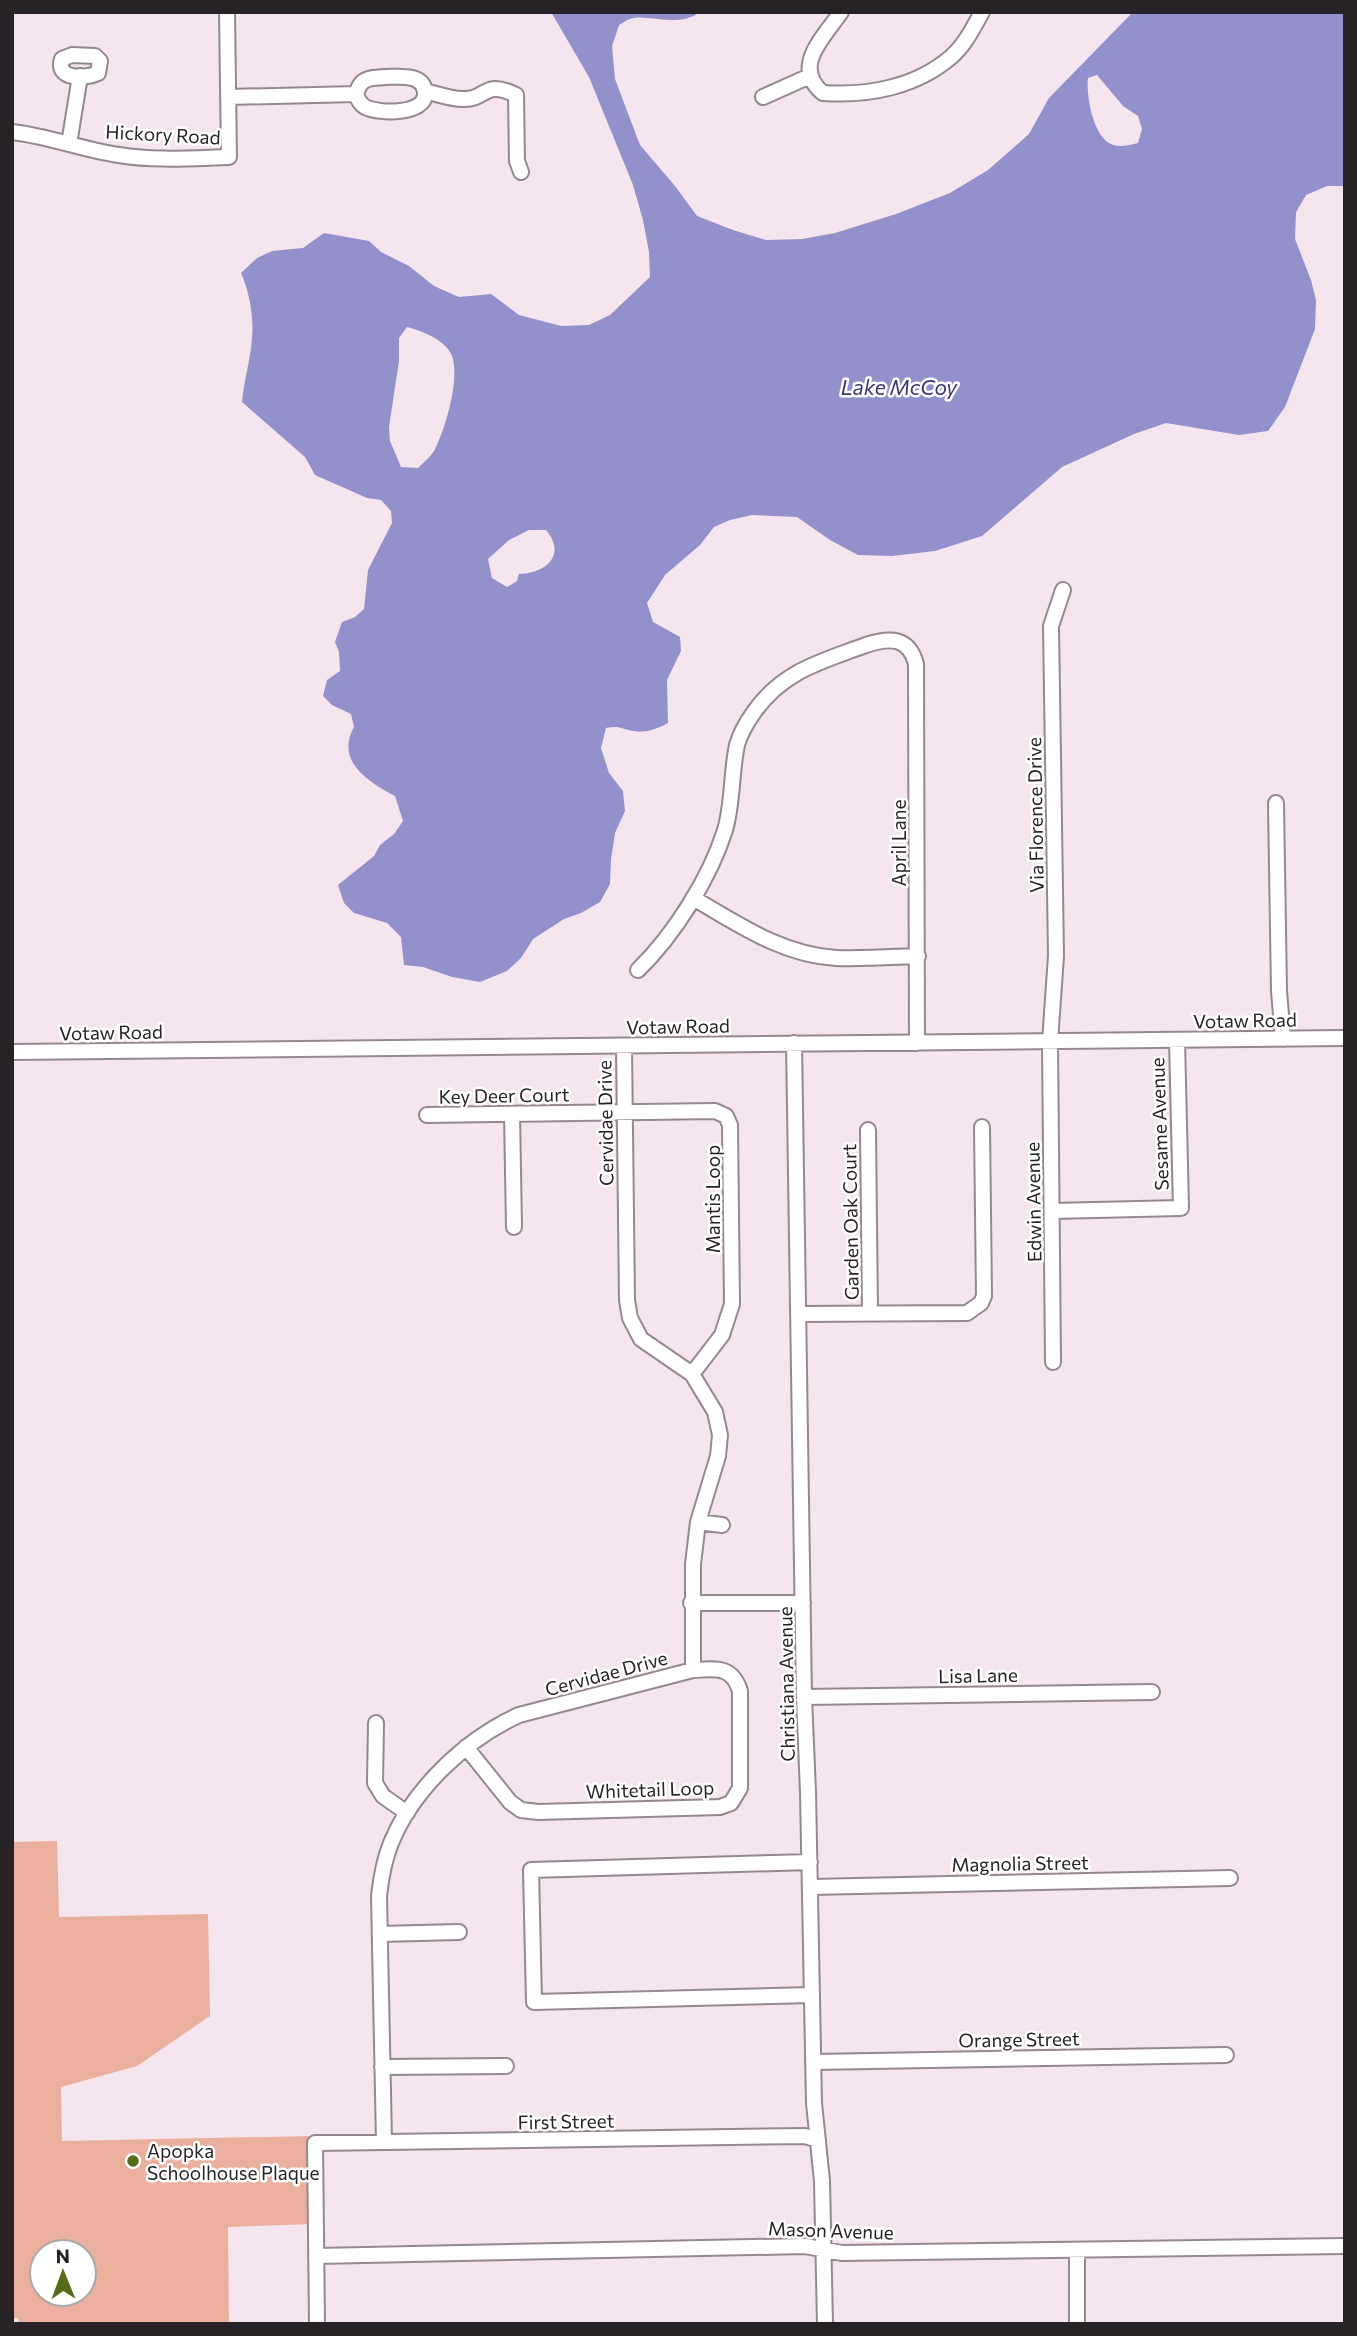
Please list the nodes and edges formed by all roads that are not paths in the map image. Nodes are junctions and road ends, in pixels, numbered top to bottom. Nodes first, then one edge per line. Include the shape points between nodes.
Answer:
1 (227, 12) edge
2 (841, 12) edge
3 (982, 12) edge
4 (80, 76) dead end
5 (810, 76) junction
6 (425, 91) junction
7 (356, 94) junction
8 (228, 97) junction
9 (763, 97) dead end
10 (12, 132) edge
11 (69, 144) junction
12 (522, 172) dead end
13 (1063, 590) dead end
14 (1276, 803) dead end
15 (693, 898) junction
16 (918, 956) junction
17 (638, 970) dead end
18 (1345, 1038) edge
19 (1283, 1039) junction
20 (1177, 1040) junction
21 (1050, 1042) junction
22 (794, 1043) junction
23 (917, 1043) junction
24 (624, 1046) junction
25 (12, 1052) edge
26 (624, 1112) junction
27 (512, 1114) junction
28 (427, 1115) dead end
29 (982, 1127) dead end
30 (868, 1130) dead end
31 (1052, 1211) junction
32 (514, 1227) dead end
33 (870, 1313) junction
34 (798, 1314) junction
35 (1053, 1362) dead end
36 (692, 1374) junction
37 (698, 1522) junction
38 (722, 1525) dead end
39 (691, 1603) junction
40 (803, 1603) junction
41 (693, 1670) junction
42 (1152, 1692) dead end
43 (804, 1697) junction
44 (376, 1723) dead end
45 (466, 1747) junction
46 (407, 1813) junction
47 (810, 1862) junction
48 (1230, 1878) dead end
49 (811, 1887) junction
50 (459, 1932) dead end
51 (380, 1934) junction
52 (812, 1995) junction
53 (1226, 2055) dead end
54 (813, 2062) junction
55 (506, 2066) dead end
56 (382, 2067) junction
57 (817, 2140) junction
58 (384, 2142) junction
59 (1345, 2246) edge
60 (824, 2249) junction
61 (1077, 2250) junction
62 (316, 2256) junction
63 (317, 2324) edge
64 (825, 2324) edge
65 (1077, 2324) edge

1 - 8 street
2 - 5 street via 812,53
3 - 5 street via 952,56 902,86 823,93
4 - 11 street
5 - 9 street
6 - 7 street via 416,79 398,76 368,79
6 - 7 street via 416,108 392,111 366,108
6 - 12 street via 465,100 489,88 516,95 517,161
7 - 8 street
8 - 11 street, Hickory Road via 229,157 120,156
10 - 11 street, Hickory Road
13 - 21 street, Via Florence Drive via 1051,625 1056,956
14 - 19 street
15 - 16 street via 776,944 805,953 835,958
15 - 16 street, April Lane via 726,827 738,742 764,698 788,677 879,640 895,640 908,646 916,664
15 - 17 street
16 - 23 street, April Lane
18 - 19 street, Votaw Road
19 - 20 street, Votaw Road
20 - 21 street, Votaw Road
20 - 31 street, Sesame Avenue via 1181,1208
21 - 23 street, Votaw Road
21 - 31 street, Edwin Avenue
22 - 23 street, Votaw Road
22 - 24 street, Votaw Road
22 - 34 street, Christiana Avenue
24 - 25 street, Votaw Road
24 - 26 street, Cervidae Drive
26 - 27 street, Key Deer Court
26 - 36 street, Cervidae Drive via 630,1318 641,1339
26 - 36 street, Mantis Loop via 715,1111 726,1116 730,1125 732,1304 722,1335
27 - 28 street, Key Deer Court
27 - 32 street
29 - 33 street via 981,1303 967,1313
30 - 33 street, Garden Oak Court
31 - 35 street, Edwin Avenue
33 - 34 street
34 - 40 street, Christiana Avenue
36 - 37 street, Cervidae Drive via 715,1412 720,1435
37 - 38 street
37 - 39 street, Cervidae Drive
39 - 40 street
39 - 41 street, Cervidae Drive
40 - 43 street, Christiana Avenue
41 - 45 street, Cervidae Drive via 519,1715
41 - 45 street, Whitetail Loop via 717,1669 730,1674 740,1691 740,1788 732,1803 720,1807 521,1810
42 - 43 street, Lisa Lane
43 - 47 street, Christiana Avenue
44 - 46 street via 375,1783 383,1796
45 - 46 street, Cervidae Drive
46 - 51 street, Cervidae Drive via 384,1866
47 - 49 street, Christiana Avenue
47 - 52 street via 531,1870 534,2002
48 - 49 street, Magnolia Street
49 - 52 street, Christiana Avenue
50 - 51 street
51 - 56 street, Cervidae Drive
52 - 54 street, Christiana Avenue
53 - 54 street, Orange Street
54 - 57 street, Christiana Avenue
55 - 56 street
56 - 58 street, Cervidae Drive
57 - 58 street, First Street via 805,2136
57 - 60 street, Christiana Avenue
58 - 62 street, First Street via 315,2143
59 - 61 street, Mason Avenue
60 - 61 street, Mason Avenue via 842,2253
60 - 62 street, Mason Avenue
60 - 64 street, Christiana Avenue
61 - 65 street
62 - 63 street

